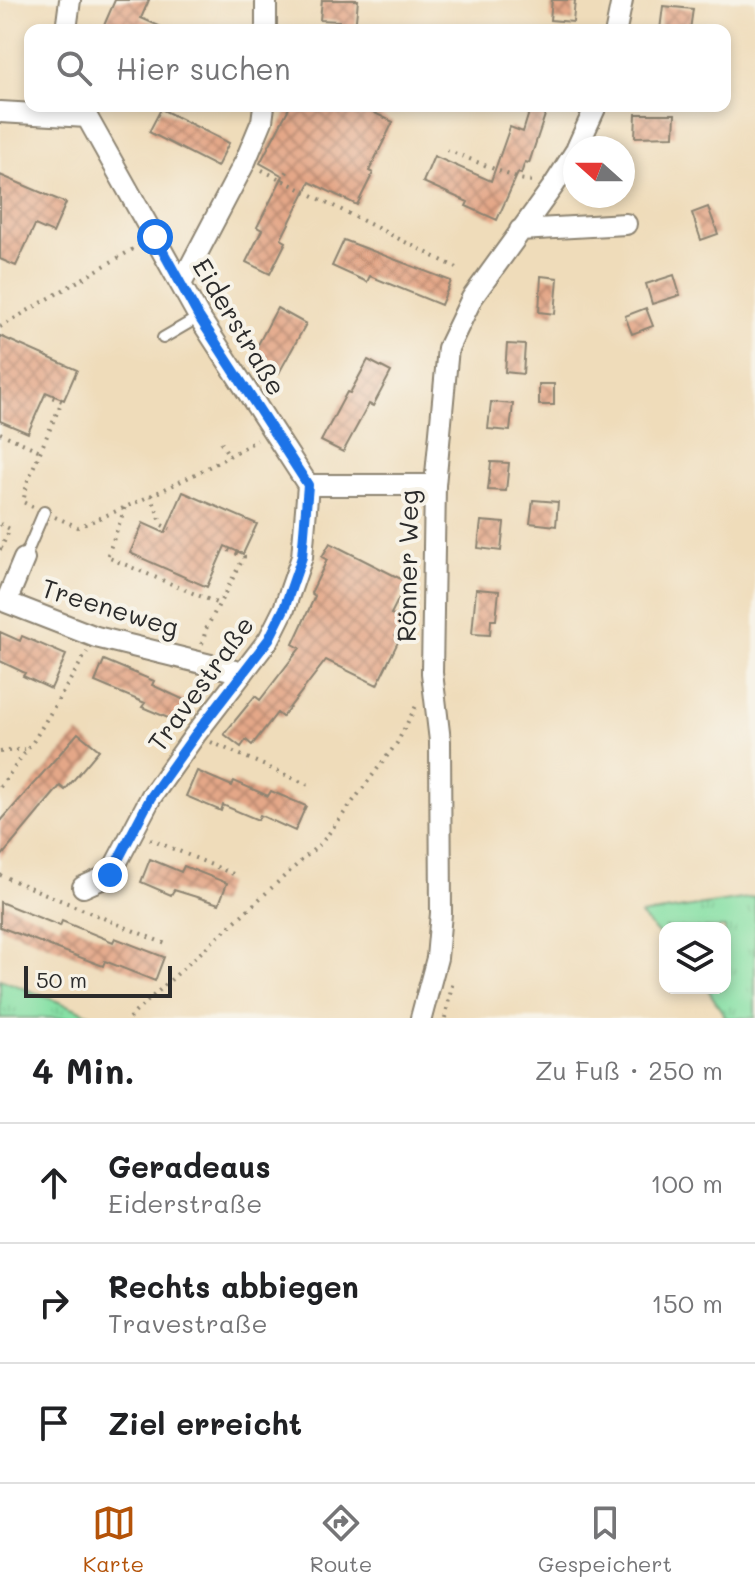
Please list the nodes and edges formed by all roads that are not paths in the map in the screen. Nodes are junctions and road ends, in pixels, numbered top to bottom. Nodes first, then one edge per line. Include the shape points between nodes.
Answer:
1 (70, 0) edge
2 (266, 0) edge
3 (622, 0) edge
4 (67, 24) edge
5 (266, 24) edge
6 (617, 24) edge
7 (0, 112) edge
8 (84, 112) edge
9 (263, 112) edge
10 (593, 112) edge
11 (582, 136) edge
12 (563, 171) edge
13 (626, 224) dead end
14 (520, 230) junction
15 (181, 284) junction
16 (199, 317) junction
17 (163, 338) dead end
18 (308, 485) junction
19 (435, 485) junction
20 (44, 512) road end
21 (24, 559) joint
22 (243, 673) junction
23 (83, 887) dead end
24 (421, 1018) edge

1 - 4 street
2 - 5 street
3 - 6 street
7 - 8 street, Eiderstraße
8 - 15 street, Eiderstraße
9 - 15 street via 245,162
10 - 11 street, Rönner Weg
12 - 14 street, Rönner Weg
13 - 14 street
14 - 19 street, Rönner Weg via 472,298 448,348
15 - 16 street, Eiderstraße
16 - 17 lane
16 - 18 street, Eiderstraße
18 - 19 street
18 - 22 street, Travestraße via 302,557 294,584 269,639
19 - 24 street, Rönner Weg via 432,673 440,741 441,913 437,958
20 - 21 lane
21 - 22 street, Treeneweg via 6,602 96,637
22 - 23 street, Travestraße via 151,797 110,875

